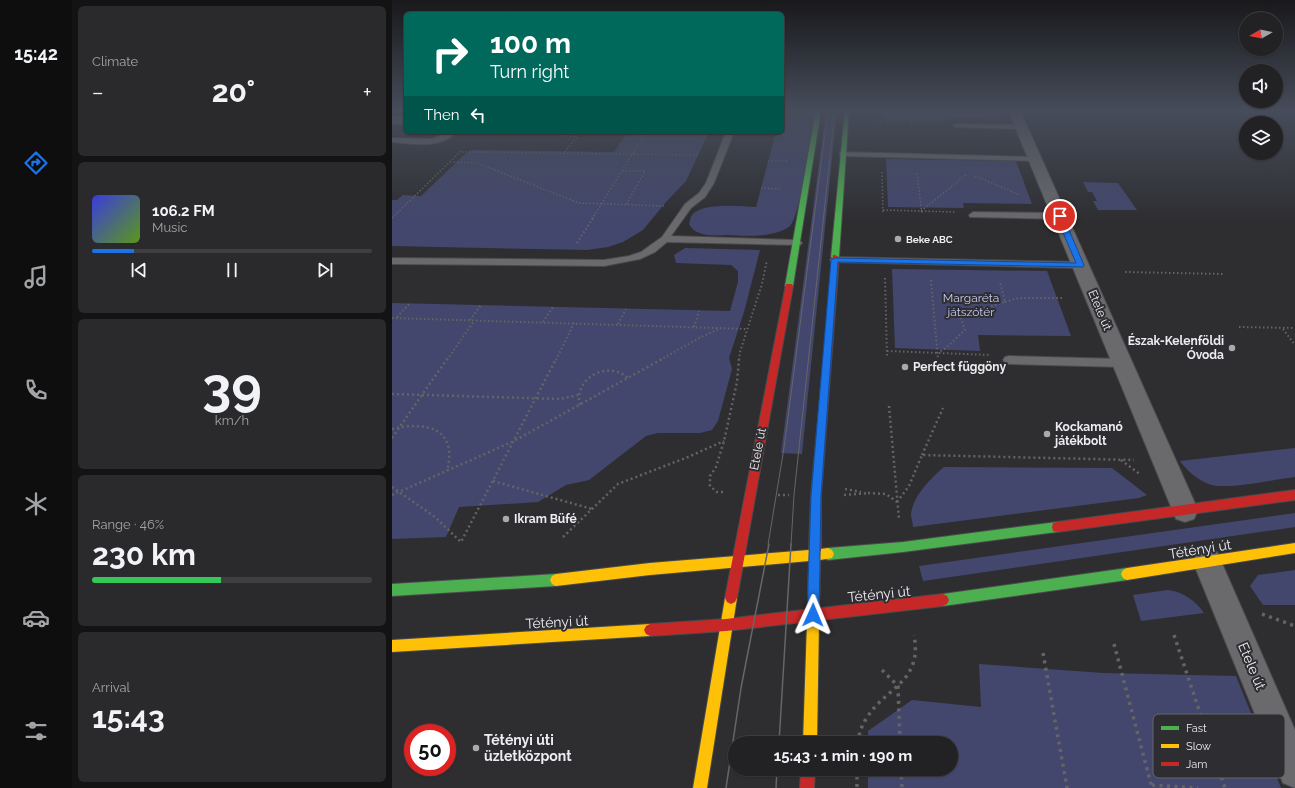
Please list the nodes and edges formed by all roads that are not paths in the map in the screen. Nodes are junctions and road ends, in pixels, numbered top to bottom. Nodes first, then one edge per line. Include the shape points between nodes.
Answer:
1 (724, 147) edge
2 (813, 147) edge
3 (844, 147) edge
4 (1030, 147) edge
5 (843, 154) junction
6 (1035, 159) junction
7 (973, 215) road end
8 (1060, 216) junction
9 (665, 239) junction
10 (797, 243) junction
11 (835, 260) junction
12 (392, 261) edge
13 (1080, 265) junction
14 (1009, 360) road end
15 (1122, 363) junction
16 (1295, 495) edge
17 (1185, 510) junction
18 (1295, 548) edge
19 (814, 556) junction
20 (737, 562) junction
21 (1207, 562) junction
22 (392, 590) edge
23 (813, 615) junction
24 (726, 625) junction
25 (392, 646) edge
26 (1271, 714) edge
27 (810, 736) edge
28 (1285, 747) edge
29 (1295, 771) edge
30 (808, 776) edge
31 (700, 788) edge
32 (807, 788) edge

1 - 9 lane via 710,183 702,195 688,206
2 - 10 main road, Etele út
3 - 5 main road
4 - 6 street, Etele út
5 - 6 lane
5 - 11 main road
6 - 8 street, Etele út
7 - 8 lane
8 - 13 street, Etele út
9 - 10 lane
9 - 12 lane via 655,250 632,259 604,263
10 - 20 main road, Etele út
11 - 13 lane
11 - 19 main road via 816,496
13 - 15 street, Etele út
14 - 15 lane
15 - 17 street, Etele út
16 - 17 main road
17 - 19 main road via 937,544
18 - 21 main road, Tétényi út
19 - 20 main road
19 - 23 main road
20 - 22 main road via 565,579
20 - 24 main road, Etele út
21 - 23 main road, Tétényi út via 910,605
21 - 26 street, Etele út
23 - 24 main road, Tétényi út
23 - 27 main road
24 - 25 main road, Tétényi út
24 - 31 main road, Etele út
28 - 29 street, Etele út
30 - 32 main road

